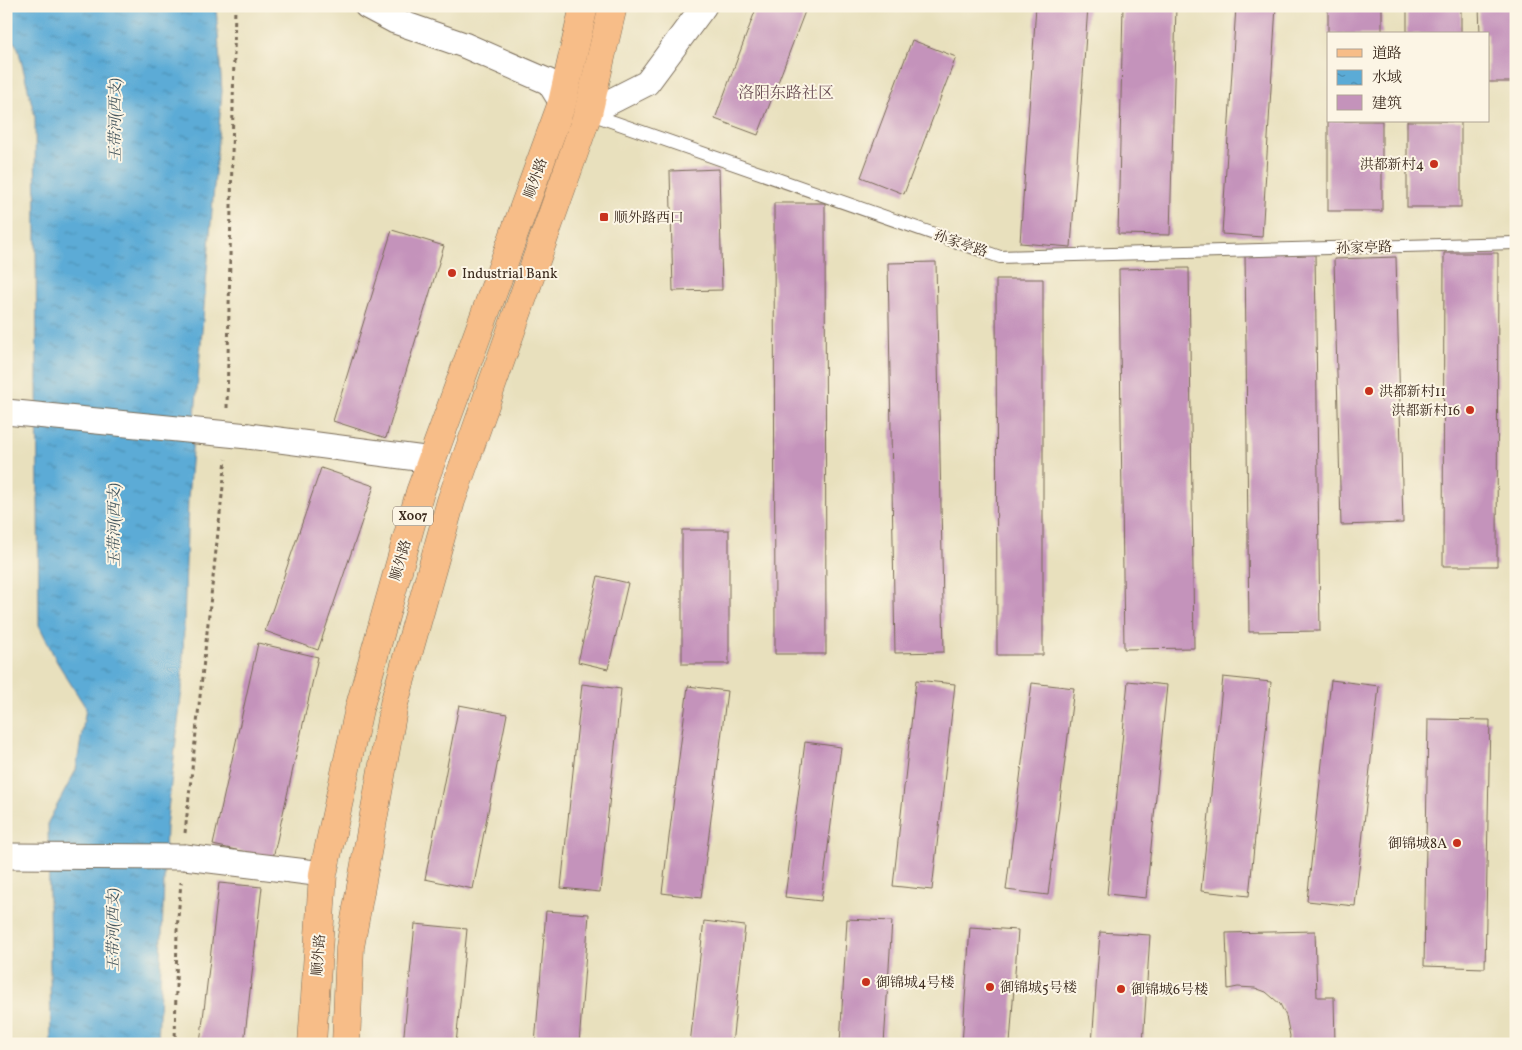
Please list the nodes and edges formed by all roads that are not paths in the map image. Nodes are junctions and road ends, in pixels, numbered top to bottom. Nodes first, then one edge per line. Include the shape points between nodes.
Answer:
1 (367, 6) edge
2 (584, 6) edge
3 (613, 6) edge
4 (704, 6) edge
5 (562, 104) junction
6 (588, 113) junction
7 (1516, 243) edge
8 (6, 412) edge
9 (432, 460) junction
10 (6, 856) edge
11 (323, 874) junction
12 (312, 1044) edge
13 (346, 1044) edge

1 - 5 street via 549,82
2 - 5 main road, 顺外路 / X007
3 - 6 main road, 顺外路
4 - 6 street via 646,83
5 - 9 main road, 顺外路 / X007
6 - 7 lane, 孙家亭路 via 1000,257
6 - 13 main road, 顺外路 via 451,500 394,704 350,947
8 - 9 street, bridge via 248,436
9 - 11 main road, 顺外路 / X007 via 417,501 362,699
10 - 11 street, bridge via 184,849
11 - 12 main road, 顺外路 / X007

